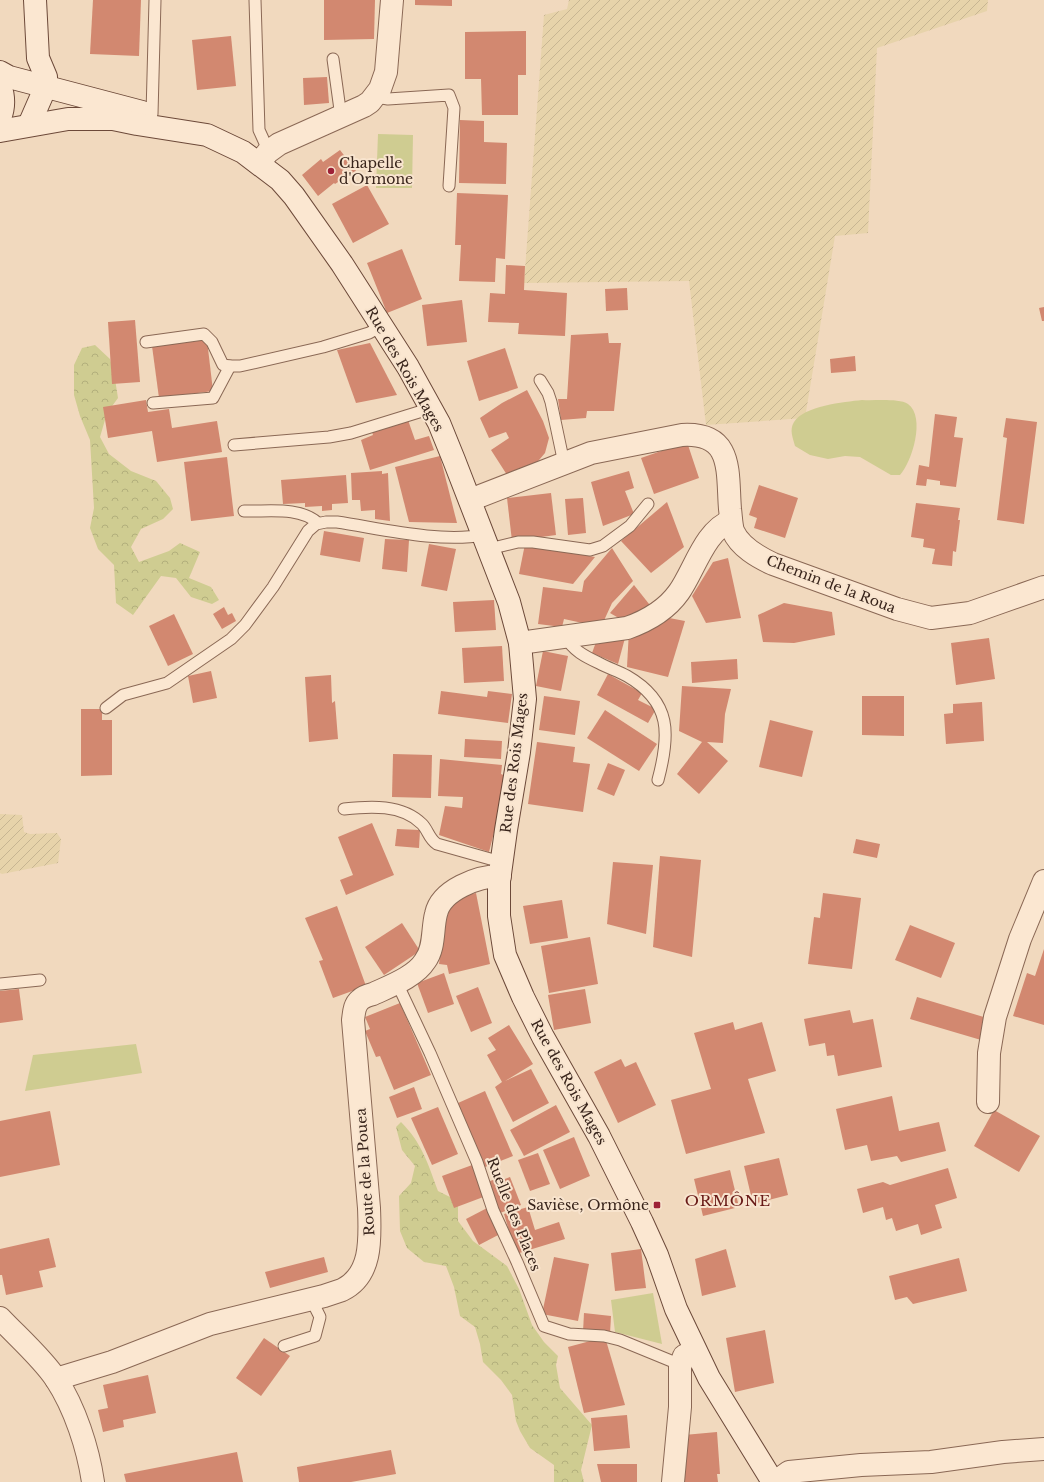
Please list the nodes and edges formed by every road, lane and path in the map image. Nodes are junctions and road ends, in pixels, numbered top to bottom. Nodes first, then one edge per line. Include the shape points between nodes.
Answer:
1 (35, 0) edge
2 (155, 0) edge
3 (255, 0) edge
4 (392, 0) edge
5 (38, 58) junction
6 (333, 59) dead end
7 (0, 72) edge
8 (23, 80) junction
9 (0, 85) edge
10 (46, 86) junction
11 (376, 94) junction
12 (341, 117) junction
13 (0, 118) edge
14 (145, 119) junction
15 (29, 126) junction
16 (0, 131) edge
17 (264, 157) junction
18 (449, 186) dead end
19 (382, 326) junction
20 (146, 342) dead end
21 (230, 366) junction
22 (540, 380) dead end
23 (153, 403) dead end
24 (430, 406) junction
25 (234, 445) dead end
26 (562, 464) junction
27 (470, 500) junction
28 (648, 504) dead end
29 (244, 511) dead end
30 (731, 521) junction
31 (318, 523) junction
32 (487, 542) junction
33 (1044, 587) edge
34 (566, 637) junction
35 (520, 643) junction
36 (106, 708) dead end
37 (658, 780) dead end
38 (344, 809) dead end
39 (501, 869) junction
40 (1044, 881) edge
41 (40, 980) dead end
42 (397, 983) junction
43 (0, 984) edge
44 (988, 1102) dead end
45 (311, 1299) junction
46 (0, 1318) edge
47 (284, 1346) dead end
48 (688, 1357) junction
49 (56, 1379) junction
50 (1044, 1449) edge
51 (93, 1482) edge
52 (673, 1482) edge
53 (774, 1482) edge

1 - 5 street
2 - 14 lane
3 - 17 lane via 259,130
4 - 11 street via 386,72
5 - 8 street
5 - 10 street via 46,77
6 - 12 lane
7 - 8 street
8 - 10 street
9 - 13 street via 3,107
10 - 14 street
10 - 15 street
11 - 12 street via 364,106
11 - 18 lane via 388,99 449,95 454,108
12 - 17 street via 292,138
14 - 15 street via 68,119
14 - 17 street, Rue des Rois Mages via 208,135 243,152
15 - 16 street
17 - 19 street, Rue des Rois Mages via 299,202
19 - 21 lane via 369,333 323,347 240,366
19 - 24 street, Rue des Rois Mages
20 - 21 lane via 204,334 212,342 224,365
21 - 23 lane via 213,398
22 - 26 lane via 551,402
24 - 25 lane via 419,412 351,433
24 - 27 street, Rue des Rois Mages
26 - 27 street, Chemin de la Roua
26 - 30 street, Chemin de la Roua via 591,454 682,435 706,438 720,447 725,457
27 - 32 street, Rue des Rois Mages
28 - 32 lane via 630,526 603,546 590,550 533,542
29 - 31 lane via 293,512 306,515
30 - 33 street, Chemin de la Roua via 743,545 761,559 840,590 923,616 939,618 964,614
30 - 34 street via 711,536 680,592 667,606 637,625
31 - 32 lane via 337,522
31 - 36 lane via 308,531 273,587 245,625 231,639 167,683 122,695
32 - 35 street, Rue des Rois Mages via 509,602
34 - 35 street
34 - 37 lane via 574,648 636,682 656,701 664,720 665,738
35 - 39 street, Rue des Rois Mages via 524,699 519,752
38 - 39 lane via 365,806 400,811 423,824 437,844
39 - 42 street, Route de la Pouea via 491,876 460,886 438,904 432,948 425,962
39 - 48 street, Rue des Rois Mages via 500,929 510,969 543,1037 599,1136 642,1222 676,1309
40 - 44 street via 1020,939 995,1017 989,1053
41 - 43 lane
42 - 45 street, Route de la Pouea via 360,1000 355,1008 354,1028 369,1208 367,1259 355,1280 342,1289
42 - 48 lane, Ruelle des Places via 434,1061 477,1162 493,1210 544,1326 569,1334 604,1336
45 - 47 lane via 320,1317 315,1336
45 - 49 street, Route de la Pouea via 210,1324 112,1362
46 - 49 street
48 - 52 street via 680,1372 680,1407
48 - 53 street, Rue des Rois Mages via 721,1400
49 - 51 street via 84,1441
50 - 53 street via 930,1462 789,1472

